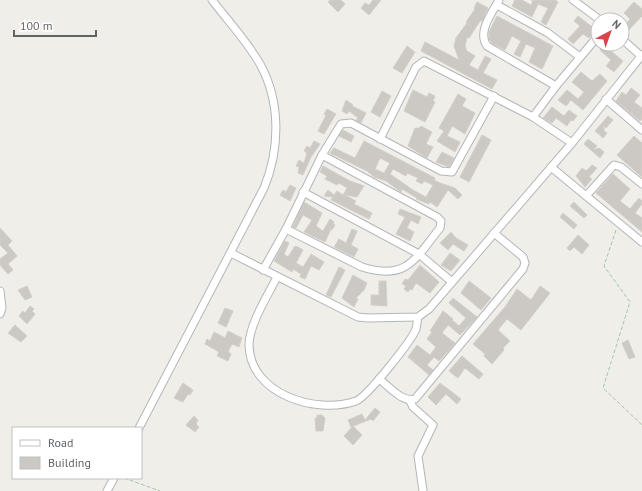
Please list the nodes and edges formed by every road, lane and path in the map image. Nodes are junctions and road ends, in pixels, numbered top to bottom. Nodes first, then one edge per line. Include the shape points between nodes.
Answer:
1 (213, 0) edge
2 (573, 0) edge
3 (498, 2) edge
4 (590, 13) edge
5 (590, 45) edge
6 (630, 46) edge
7 (641, 55) edge
8 (580, 57) junction
9 (556, 86) junction
10 (494, 96) junction
11 (606, 99) junction
12 (533, 117) junction
13 (642, 129) edge
14 (380, 138) junction
15 (572, 142) junction
16 (322, 154) junction
17 (551, 167) junction
18 (642, 184) edge
19 (303, 192) junction
20 (586, 196) junction
21 (618, 224) junction
22 (286, 229) junction
23 (494, 233) junction
24 (642, 242) edge
25 (230, 253) junction
26 (419, 254) junction
27 (263, 270) junction
28 (277, 277) junction
29 (452, 282) junction
30 (0, 291) edge
31 (0, 314) edge
32 (418, 317) junction
33 (380, 379) junction
34 (410, 401) junction
35 (642, 425) edge
36 (140, 427) edge
37 (113, 479) edge
38 (127, 479) edge
39 (107, 491) edge
40 (160, 491) edge
41 (423, 491) edge

1 - 25 street via 262,70 271,92 276,129 269,176
2 - 4 street
3 - 8 street
3 - 9 street via 483,32 484,42
5 - 8 street
6 - 7 street
7 - 11 street
8 - 9 street
9 - 12 street
10 - 12 street
10 - 14 street via 452,172 441,171
10 - 14 street via 427,62 421,62 416,67
11 - 13 street
11 - 15 street
12 - 15 street
14 - 16 street via 345,122 338,126
15 - 17 street
16 - 19 street
16 - 26 street via 439,219 440,228
17 - 20 street
17 - 23 street
18 - 20 street via 621,166 614,165
19 - 22 street
19 - 26 street
20 - 21 street
21 - 24 street
21 - 35 path via 604,266 630,302 603,388
22 - 26 street via 371,270 400,270
22 - 27 street
23 - 29 street
23 - 34 street via 523,257 523,269 419,395
25 - 27 street
25 - 36 street
26 - 29 street
27 - 28 street
28 - 32 street via 358,317
28 - 33 street via 251,333 249,345 260,377 269,386 286,395 319,406 358,401
29 - 32 street via 429,309
30 - 31 street
32 - 33 street via 415,331
33 - 34 street
34 - 41 street via 433,425 418,456
37 - 39 street
38 - 40 path

